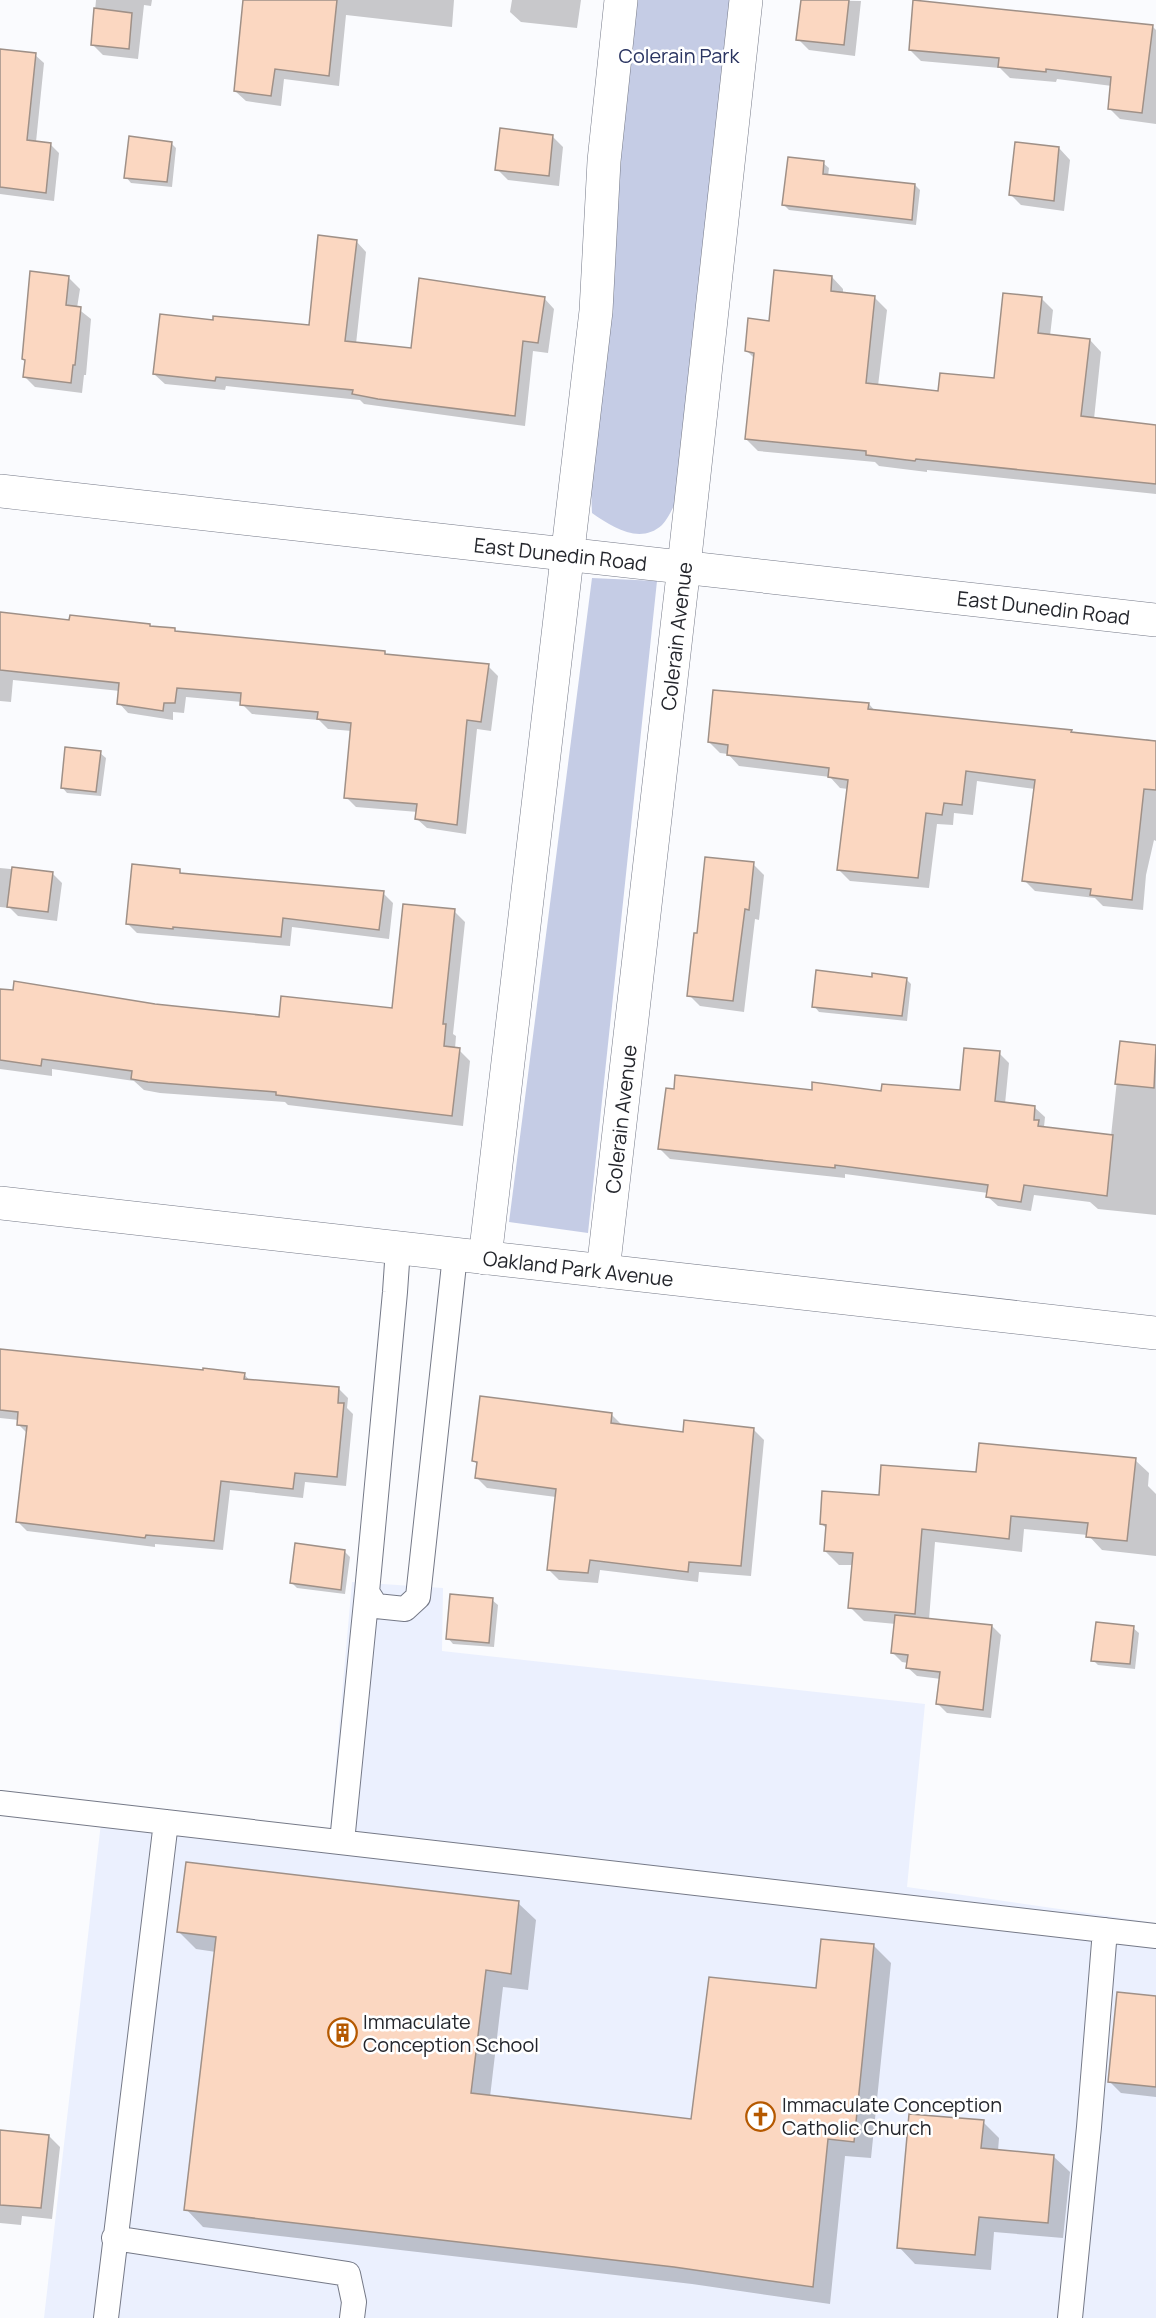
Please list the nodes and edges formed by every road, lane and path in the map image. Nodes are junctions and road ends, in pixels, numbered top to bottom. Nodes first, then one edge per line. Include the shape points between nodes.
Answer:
1 (621, 0) edge
2 (746, 0) edge
3 (0, 491) edge
4 (569, 555) junction
5 (684, 566) junction
6 (1156, 620) edge
7 (0, 1203) edge
8 (398, 1248) junction
9 (470, 1257) junction
10 (603, 1271) junction
11 (1156, 1333) edge
12 (367, 1592) junction
13 (0, 1803) edge
14 (166, 1822) junction
15 (342, 1842) junction
16 (1105, 1930) junction
17 (1156, 1935) edge
18 (114, 2238) junction
19 (105, 2318) edge
20 (352, 2318) edge
21 (1070, 2318) edge

1 - 4 street via 604,161 596,312
2 - 5 street, Colerain Avenue
3 - 4 street, East Dunedin Road
4 - 5 street, East Dunedin Road
4 - 9 street
5 - 6 street, East Dunedin Road
5 - 10 street, Colerain Avenue
7 - 8 street, Oakland Park Avenue
8 - 9 street, Oakland Park Avenue
8 - 12 lane
9 - 10 street, Oakland Park Avenue
9 - 12 lane via 418,1597 405,1609 376,1606
10 - 11 street, Oakland Park Avenue
12 - 15 lane
13 - 14 lane
14 - 15 lane
14 - 18 lane
15 - 16 lane
16 - 17 lane
16 - 21 lane
18 - 19 lane
18 - 20 lane via 348,2274 354,2302

